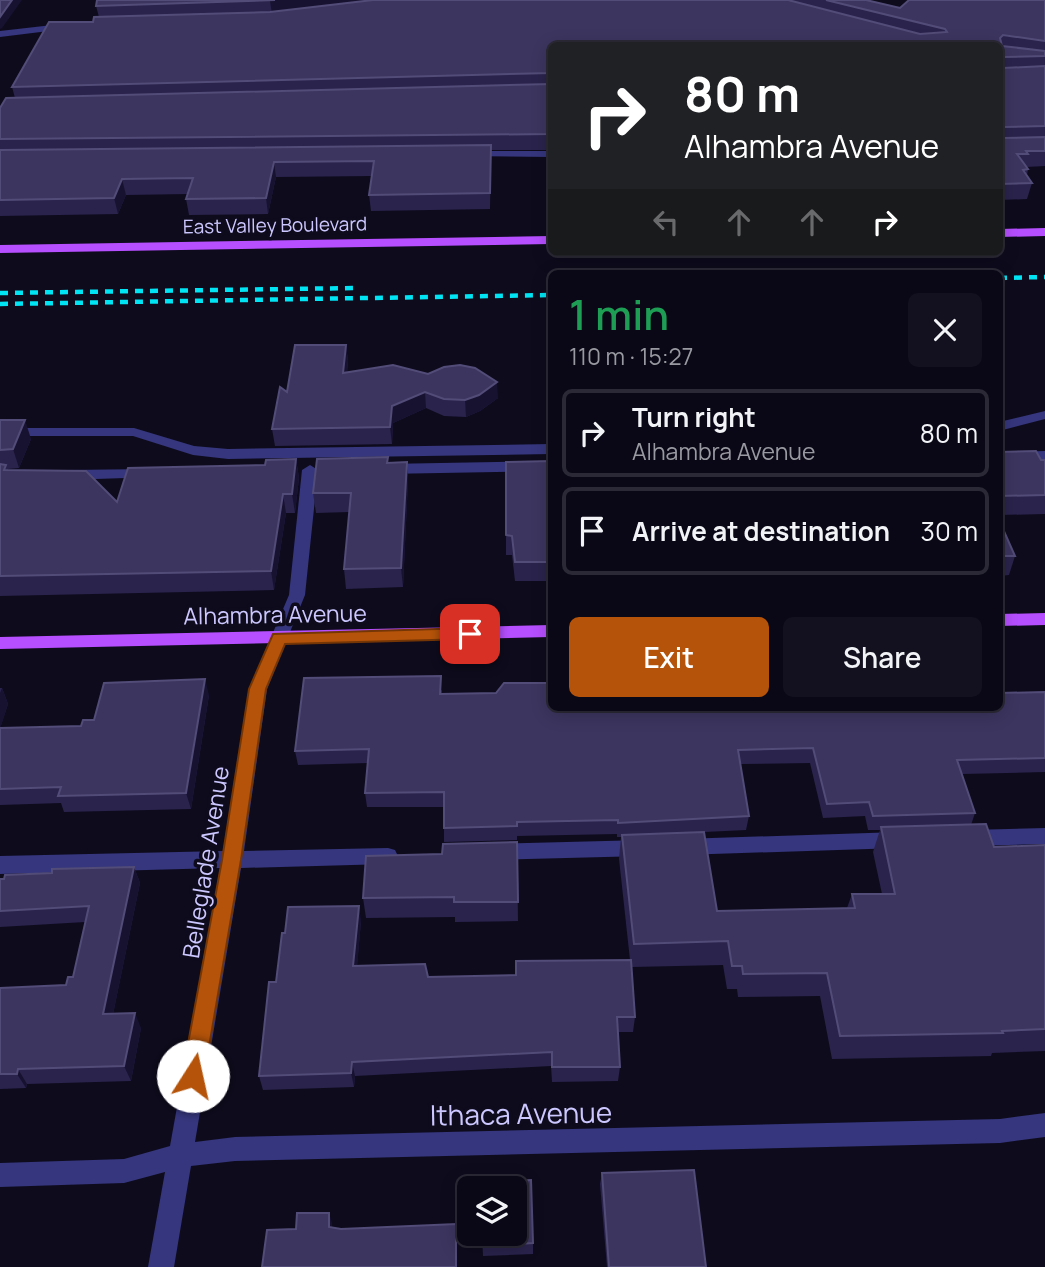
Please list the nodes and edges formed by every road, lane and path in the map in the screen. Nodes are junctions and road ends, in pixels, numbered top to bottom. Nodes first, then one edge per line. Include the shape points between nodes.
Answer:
1 (75, 26) edge
2 (0, 34) edge
3 (457, 153) edge
4 (548, 154) edge
5 (1045, 232) edge
6 (1003, 233) edge
7 (548, 240) edge
8 (0, 249) edge
9 (1045, 415) edge
10 (1003, 426) edge
11 (0, 432) edge
12 (548, 449) edge
13 (1045, 456) edge
14 (1003, 457) edge
15 (548, 466) edge
16 (311, 470) dead end
17 (364, 470) edge
18 (166, 474) edge
19 (56, 475) edge
20 (1045, 619) edge
21 (1003, 620) edge
22 (548, 631) edge
23 (279, 638) junction
24 (0, 643) edge
25 (1045, 835) edge
26 (948, 838) edge
27 (921, 839) edge
28 (466, 853) edge
29 (411, 855) edge
30 (232, 860) junction
31 (0, 865) edge
32 (1045, 1125) edge
33 (178, 1156) junction
34 (0, 1175) edge
35 (161, 1267) edge

1 - 2 street
3 - 4 street
5 - 6 main road
7 - 8 main road, East Valley Boulevard
9 - 10 street
11 - 12 street via 134,432 193,450 228,454
13 - 14 street
15 - 17 street
16 - 23 street, Belleglade Avenue via 297,595
18 - 19 street
20 - 21 main road
22 - 23 main road, Alhambra Avenue
23 - 24 main road, Alhambra Avenue
23 - 30 street, Belleglade Avenue via 258,689
25 - 26 street
27 - 28 street
29 - 30 street
30 - 31 street
30 - 33 street, Belleglade Avenue
32 - 33 street, Ithaca Avenue via 1000,1131 235,1149
33 - 34 street, Ithaca Avenue via 124,1171
33 - 35 street, Belleglade Avenue

